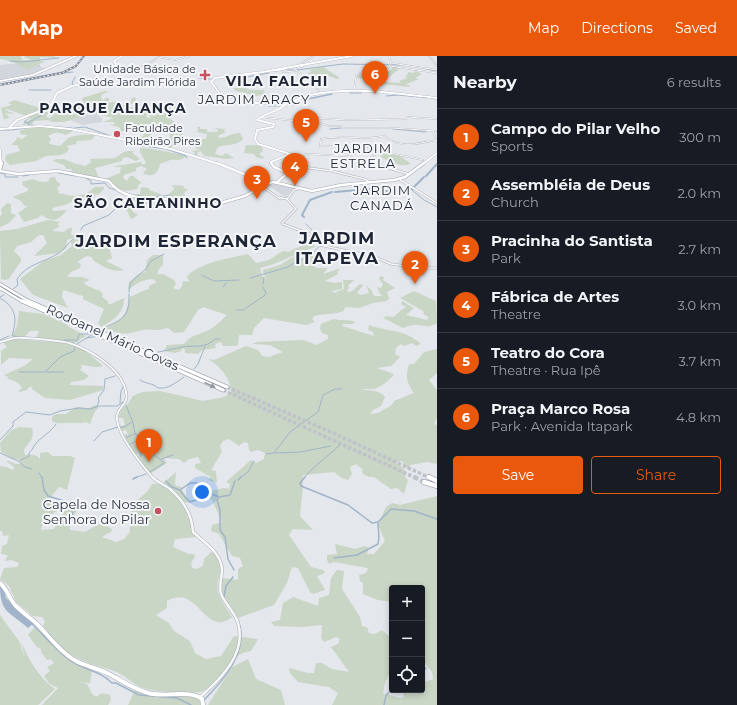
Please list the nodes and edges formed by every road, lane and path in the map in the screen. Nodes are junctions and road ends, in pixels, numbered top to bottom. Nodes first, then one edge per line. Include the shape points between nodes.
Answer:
1 (75, 56) edge
2 (122, 56) edge
3 (189, 56) edge
4 (352, 56) edge
5 (389, 56) edge
6 (429, 56) edge
7 (311, 57) edge
8 (306, 59) junction
9 (302, 65) junction
10 (390, 65) junction
11 (117, 66) junction
12 (437, 66) edge
13 (290, 67) junction
14 (294, 68) junction
15 (281, 70) junction
16 (437, 70) edge
17 (296, 71) junction
18 (437, 73) edge
19 (238, 75) junction
20 (0, 81) edge
21 (354, 91) junction
22 (320, 92) junction
23 (437, 98) edge
24 (287, 103) junction
25 (260, 117) junction
26 (306, 119) junction
27 (437, 119) edge
28 (8, 128) junction
29 (1, 129) edge
30 (433, 131) junction
31 (437, 131) edge
32 (437, 141) edge
33 (0, 150) edge
34 (381, 151) junction
35 (290, 154) junction
36 (437, 154) edge
37 (295, 156) junction
38 (424, 160) dead end
39 (364, 162) junction
40 (0, 170) edge
41 (408, 175) junction
42 (399, 179) junction
43 (277, 182) junction
44 (372, 183) junction
45 (336, 186) junction
46 (263, 187) junction
47 (296, 190) junction
48 (287, 199) junction
49 (437, 203) edge
50 (437, 268) edge
51 (0, 284) edge
52 (0, 288) edge
53 (93, 330) junction
54 (100, 333) junction
55 (0, 342) edge
56 (227, 387) tunnel mouth
57 (223, 390) tunnel mouth
58 (428, 478) tunnel mouth
59 (437, 481) edge
60 (424, 482) tunnel mouth
61 (437, 486) edge
62 (0, 583) edge
63 (200, 697) junction
64 (203, 705) edge

1 - 20 highway via 33,75
2 - 11 main road via 114,62
3 - 11 street via 175,60 158,57 150,65 134,68
4 - 9 main road
5 - 10 street
6 - 12 street
7 - 8 street
8 - 9 street
8 - 9 street via 311,63
9 - 13 main road
9 - 14 main road
10 - 16 street via 403,64
10 - 18 street
10 - 21 street via 385,69 363,72 356,76
11 - 28 main road via 102,71 92,82 57,93 52,106 25,117
13 - 14 main road
13 - 19 main road
14 - 15 street
14 - 17 street
15 - 17 street
15 - 19 street
17 - 22 street via 314,82
19 - 24 main road via 215,78 211,82 220,94 245,102
21 - 22 main road
21 - 23 main road
22 - 24 main road
24 - 25 main road via 282,108
25 - 26 street via 296,121
25 - 35 main road via 257,120 274,126 257,130 254,138 257,143
26 - 27 street
26 - 30 street via 346,128
28 - 29 main road
28 - 46 main road via 70,128 176,150 241,173
30 - 31 street
30 - 32 street
32 - 34 street via 408,146 392,142 384,136 368,139 334,136 321,138 320,146 361,147
33 - 40 highway
34 - 38 street
34 - 39 street
35 - 37 street
35 - 43 main road via 271,162 274,167 288,172
36 - 41 main road
37 - 39 street via 346,156
37 - 44 street via 290,164 294,166 333,171
39 - 41 street
40 - 46 main road via 21,175 44,171 65,172 109,181 113,187 136,198 169,198 211,206 245,196
41 - 42 main road
42 - 44 main road
42 - 45 main road
42 - 49 street
43 - 46 main road
43 - 47 main road
44 - 45 main road
45 - 47 main road via 312,192
46 - 48 street via 278,198
47 - 48 street
48 - 50 street via 296,209 284,224 312,235 320,245 375,257 391,264
51 - 53 highway, Rodoanel Mário Covas via 19,296
52 - 53 highway, Rodoanel Mário Covas via 16,298
53 - 54 highway, Rodoanel Mário Covas
54 - 56 highway, Rodoanel Mário Covas
54 -> 57 highway, Rodoanel Mário Covas
55 - 63 street via 15,338 73,343 95,355 110,367 123,383 126,400 117,418 122,434 153,479 170,489 181,500 191,517 194,532 222,561 220,591 237,621 240,646 215,685
58 - 59 highway
60 - 61 highway
62 - 63 main road via 15,605 76,661 148,693 190,694
63 - 64 main road

